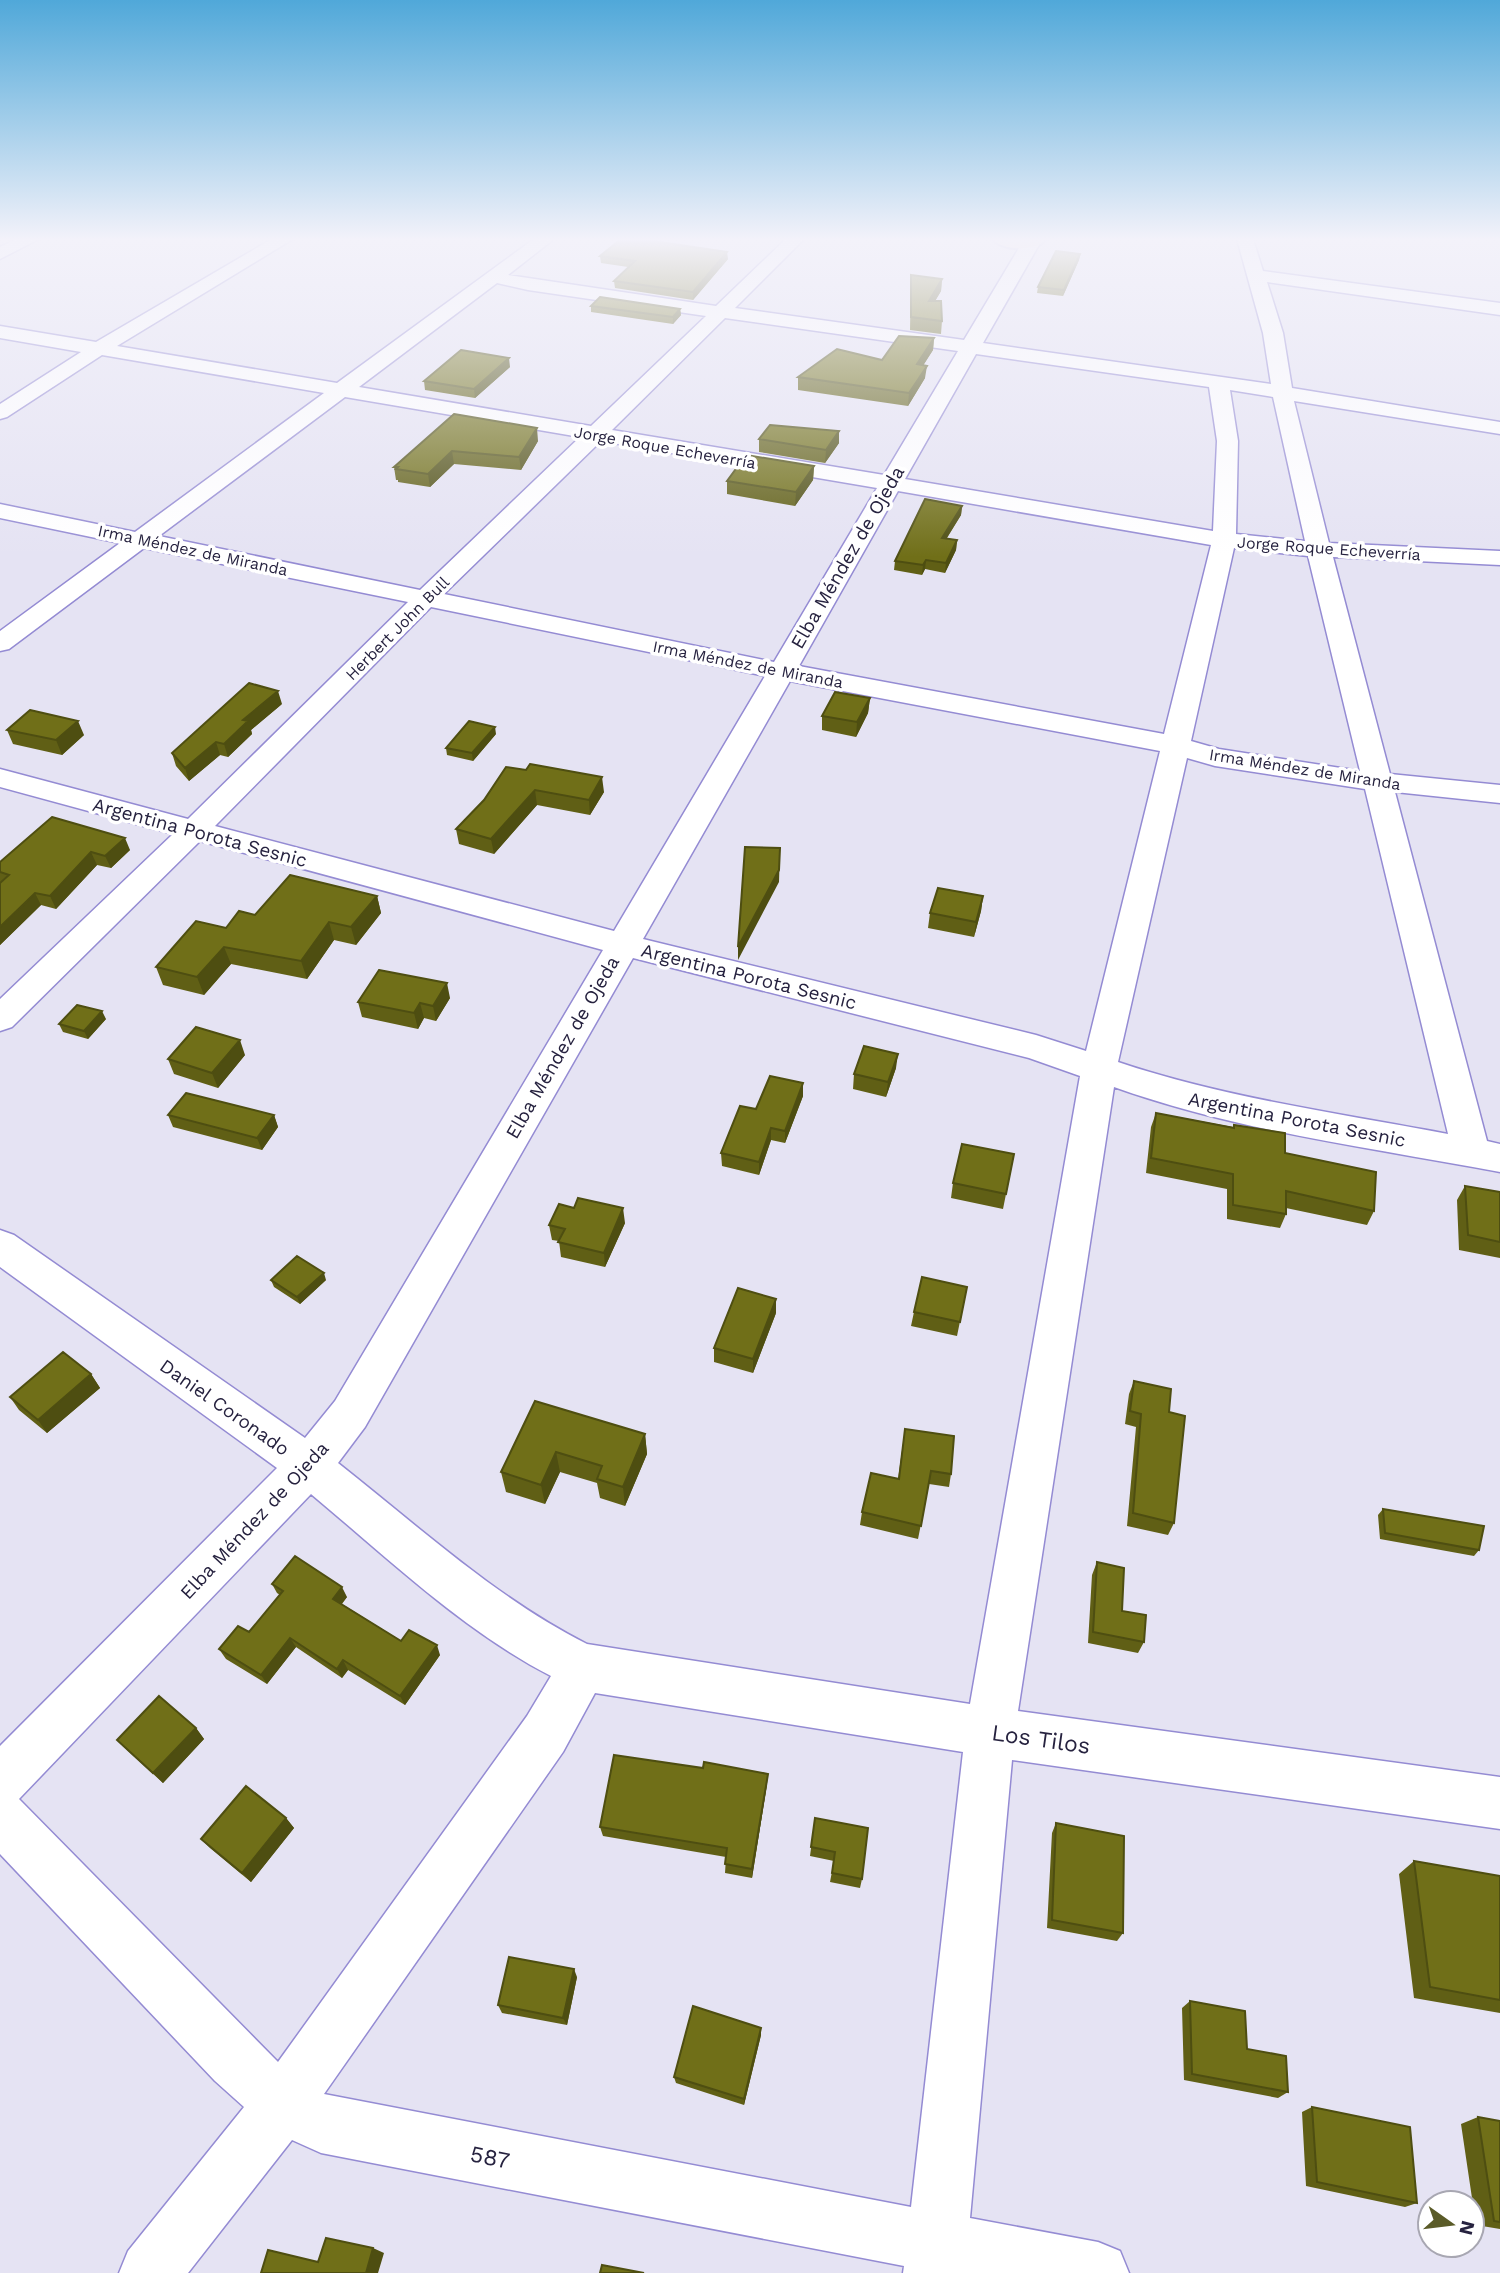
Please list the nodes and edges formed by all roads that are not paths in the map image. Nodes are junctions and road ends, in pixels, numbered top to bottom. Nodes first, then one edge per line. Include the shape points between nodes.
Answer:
1 (77, 345) edge
2 (107, 345) edge
3 (401, 345) edge
4 (686, 345) edge
5 (942, 345) edge
6 (970, 345) edge
7 (1275, 345) edge
8 (100, 349) junction
9 (968, 349) junction
10 (1218, 382) junction
11 (342, 389) junction
12 (1282, 392) junction
13 (0, 413) edge
14 (1500, 428) edge
15 (595, 435) junction
16 (890, 485) junction
17 (0, 511) edge
18 (137, 539) junction
19 (1224, 540) junction
20 (1320, 550) junction
21 (1500, 558) edge
22 (425, 598) junction
23 (0, 643) edge
24 (781, 671) junction
25 (1175, 745) junction
26 (0, 778) edge
27 (1377, 782) junction
28 (1500, 794) edge
29 (194, 830) junction
30 (621, 944) junction
31 (0, 1019) edge
32 (1099, 1069) junction
33 (1485, 1155) edge
34 (0, 1247) edge
35 (309, 1466) junction
36 (583, 1667) junction
37 (990, 1732) junction
38 (0, 1782) edge
39 (1500, 1803) edge
40 (0, 1817) edge
41 (283, 2104) junction
42 (935, 2258) edge
43 (150, 2273) edge
44 (1098, 2273) edge

1 - 8 street, Jorge Roque Echeverría
2 - 8 street
3 - 11 street
4 - 15 street, Herbert John Bull
5 - 9 street
6 - 9 street, Elba Méndez de Ojeda
7 - 12 street
8 - 11 street, Jorge Roque Echeverría
8 - 13 street
9 - 10 street
9 - 16 street, Elba Méndez de Ojeda
10 - 12 street
10 - 19 street via 1229,454
11 - 15 street, Jorge Roque Echeverría
11 - 18 street
12 - 14 street
12 - 20 street
15 - 16 street, Jorge Roque Echeverría
15 - 22 street, Herbert John Bull
16 - 19 street, Jorge Roque Echeverría
16 - 24 street, Elba Méndez de Ojeda
17 - 18 street, Irma Méndez de Miranda
18 - 22 street, Irma Méndez de Miranda
18 - 23 street
19 - 20 street, Jorge Roque Echeverría
19 - 25 street
20 - 21 street, Jorge Roque Echeverría
20 - 27 street
22 - 24 street, Irma Méndez de Miranda
22 - 29 street, Herbert John Bull
24 - 25 street, Irma Méndez de Miranda
24 - 30 street, Elba Méndez de Ojeda
25 - 27 street, Irma Méndez de Miranda via 1215,757
25 - 32 street
26 - 29 street, Argentina Porota Sesnic
27 - 28 street, Irma Méndez de Miranda
27 - 33 street
29 - 30 street, Argentina Porota Sesnic
29 - 31 street, Herbert John Bull
30 - 32 street, Argentina Porota Sesnic via 1036,1047
30 - 35 street, Elba Méndez de Ojeda via 350,1414
32 - 33 street, Argentina Porota Sesnic via 1215,1104
32 - 37 street
34 - 35 street, Daniel Coronado
35 - 36 street, Daniel Coronado via 485,1608 528,1639
35 - 38 street, Elba Méndez de Ojeda
36 - 37 street, Los Tilos
36 - 41 street via 545,1734
37 - 39 street, Los Tilos
37 - 42 street
40 - 41 street, 587 via 235,2061
41 - 42 street, 587 via 321,2124
41 - 43 street
42 - 44 street, 587

